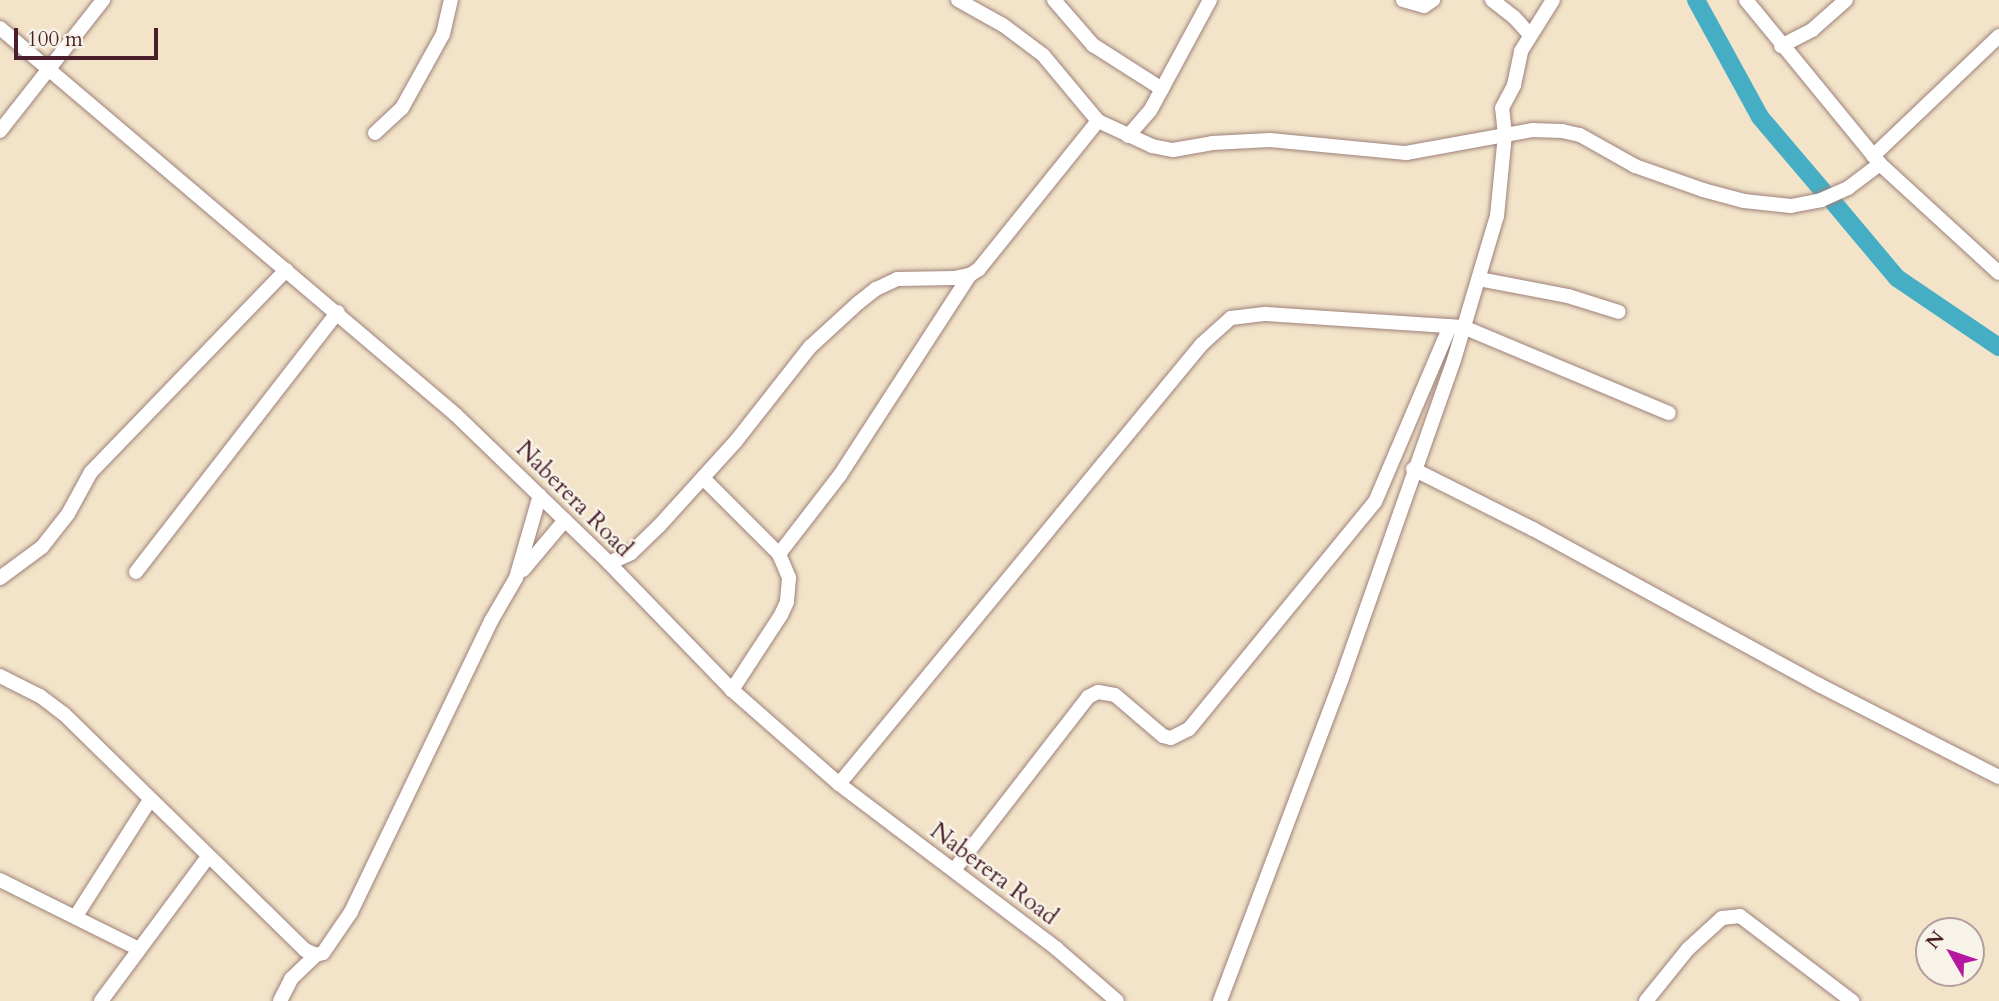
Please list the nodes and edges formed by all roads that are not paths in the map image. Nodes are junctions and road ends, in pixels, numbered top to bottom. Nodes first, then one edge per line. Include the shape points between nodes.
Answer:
1 (103, 0) edge
2 (451, 0) edge
3 (958, 0) edge
4 (1054, 0) edge
5 (1210, 0) edge
6 (1402, 0) edge
7 (1433, 0) edge
8 (1492, 0) edge
9 (1553, 0) edge
10 (1746, 0) edge
11 (1846, 0) edge
12 (2, 32) edge
13 (1530, 35) junction
14 (1999, 36) edge
15 (1781, 46) junction
16 (48, 70) junction
17 (1162, 89) junction
18 (1098, 121) junction
19 (0, 131) edge
20 (375, 132) dead end
21 (1505, 135) junction
22 (1128, 136) junction
23 (1876, 160) junction
24 (286, 270) junction
25 (1999, 273) edge
26 (970, 275) junction
27 (1479, 279) junction
28 (1619, 312) dead end
29 (338, 313) junction
30 (1456, 327) junction
31 (1669, 413) dead end
32 (1413, 469) junction
33 (704, 478) junction
34 (540, 495) junction
35 (565, 520) junction
36 (779, 554) junction
37 (609, 563) junction
38 (136, 572) dead end
39 (0, 578) edge
40 (516, 578) junction
41 (0, 676) edge
42 (732, 690) junction
43 (1999, 777) edge
44 (839, 783) junction
45 (150, 800) junction
46 (208, 857) junction
47 (954, 870) junction
48 (0, 880) edge
49 (76, 916) junction
50 (139, 949) junction
51 (316, 955) junction
52 (101, 1001) edge
53 (280, 1001) edge
54 (1117, 1001) edge
55 (1220, 1001) edge
56 (1646, 1001) edge
57 (1852, 1001) edge

1 - 16 street
2 - 20 street via 443,34 402,108
3 - 18 street via 1003,24 1036,49
4 - 17 street via 1093,45
5 - 17 street
6 - 7 street via 1424,6
8 - 13 street
9 - 13 street
10 - 15 street
11 - 15 street via 1812,30
12 - 16 street, Naberera Road
13 - 21 street via 1502,108
14 - 23 street
15 - 23 street
16 - 19 street
16 - 24 street, Naberera Road
17 - 22 street
18 - 22 street
18 - 26 street via 989,258
21 - 22 street via 1405,153 1270,140 1173,150
21 - 23 street via 1532,130 1580,135 1652,173 1735,199 1791,206 1822,201 1848,188
21 - 27 street via 1497,216
23 - 25 street
24 - 29 street, Naberera Road
24 - 39 street via 101,461 42,547
26 - 33 street via 897,279 876,289 810,348
26 - 36 street via 847,465
27 - 28 street via 1569,296
27 - 30 street
29 - 34 street, Naberera Road
29 - 38 street
30 - 31 street
30 - 32 street
30 - 44 street via 1266,314 1231,318 1202,344
30 - 47 street via 1375,502 1189,729 1171,738 1163,736 1115,695 1098,692 1088,697
32 - 43 street
32 - 55 street via 1342,678
33 - 36 street
33 - 37 street via 636,549
34 - 35 street, Naberera Road
34 - 40 street
35 - 37 street, Naberera Road
35 - 40 street
36 - 42 street via 789,578 787,601
37 - 42 street, Naberera Road
40 - 51 street via 351,912 330,947
41 - 45 street via 64,713
42 - 44 street, Naberera Road
44 - 47 street, Naberera Road
45 - 46 street
45 - 49 street
46 - 50 street
46 - 51 street via 305,950
47 - 54 street, Naberera Road
48 - 49 street
49 - 50 street
50 - 52 street
51 - 53 street via 291,979
56 - 57 street via 1688,949 1722,918 1740,916

